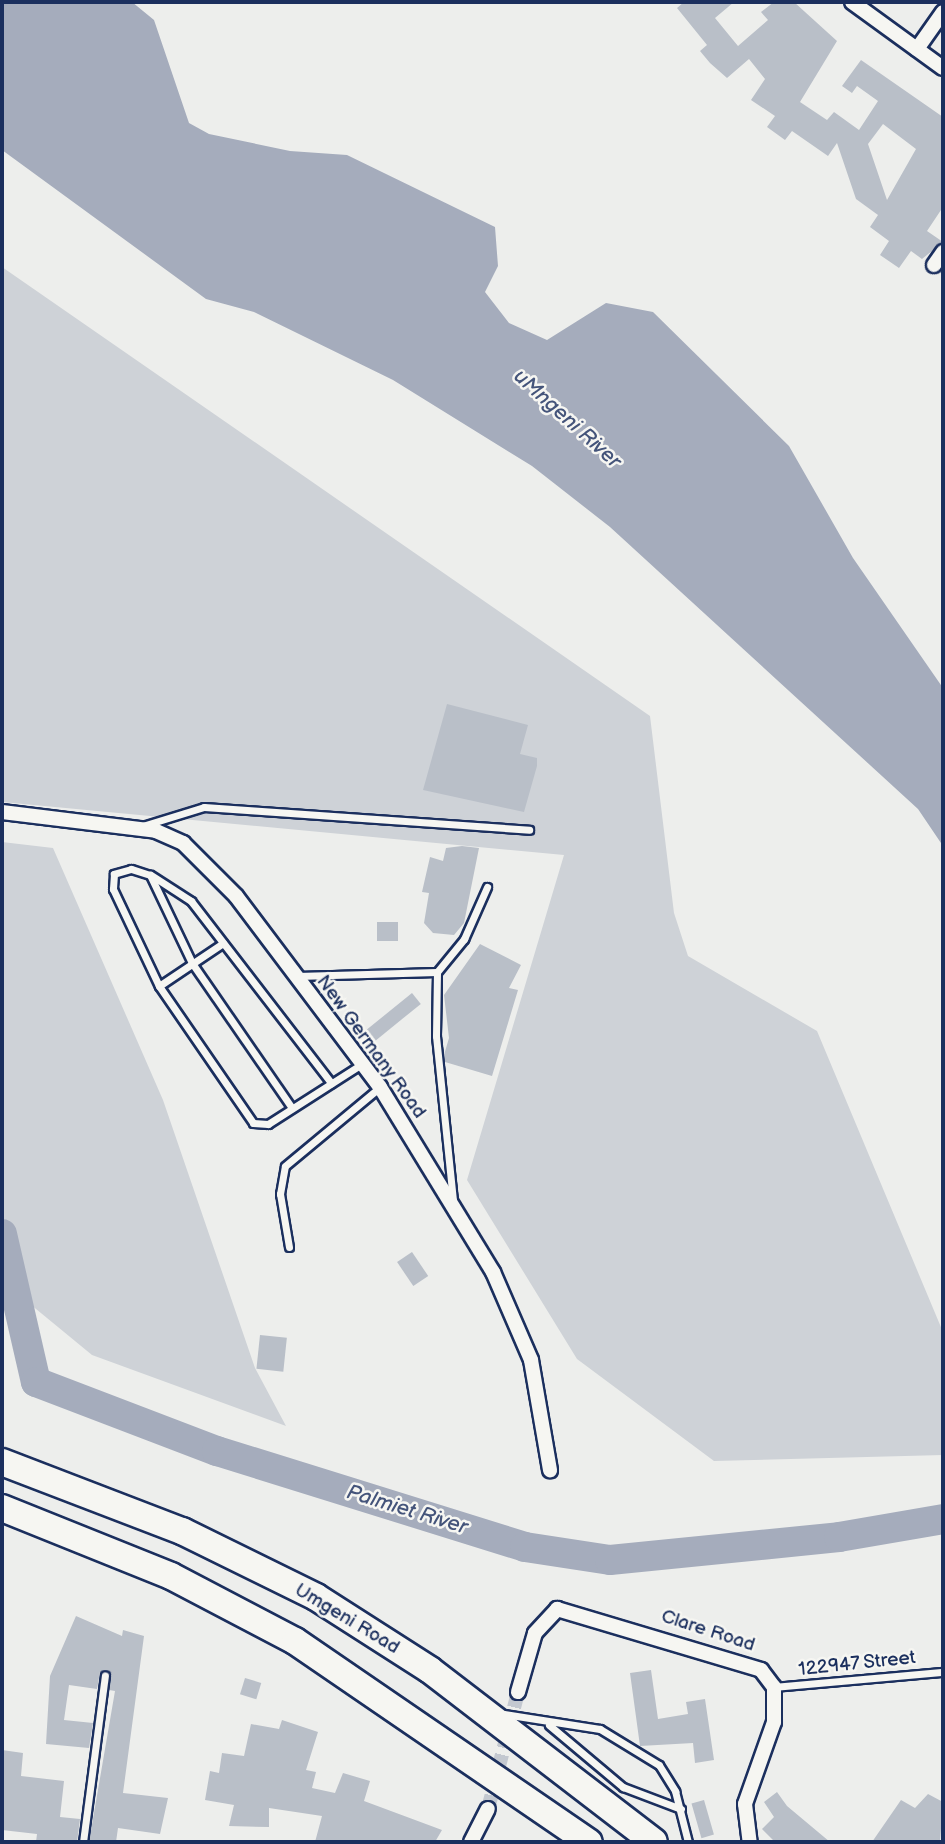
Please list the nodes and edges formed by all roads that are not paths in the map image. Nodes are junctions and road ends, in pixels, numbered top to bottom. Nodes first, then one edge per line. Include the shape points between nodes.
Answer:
1 (852, 2) edge
2 (943, 12) edge
3 (917, 49) junction
4 (943, 68) edge
5 (943, 252) edge
6 (934, 265) dead end
7 (2, 812) edge
8 (139, 827) junction
9 (529, 830) dead end
10 (150, 875) junction
11 (487, 887) dead end
12 (223, 943) junction
13 (192, 963) junction
14 (437, 972) junction
15 (296, 976) junction
16 (159, 986) junction
17 (362, 1063) junction
18 (331, 1083) junction
19 (380, 1087) junction
20 (292, 1108) junction
21 (454, 1204) junction
22 (289, 1247) dead end
23 (2, 1462) edge
24 (550, 1470) dead end
25 (2, 1508) edge
26 (943, 1672) edge
27 (105, 1675) dead end
28 (774, 1687) junction
29 (518, 1692) tunnel mouth
30 (478, 1706) junction
31 (549, 1725) junction
32 (488, 1809) tunnel mouth
33 (681, 1809) junction
34 (83, 1842) edge
35 (471, 1842) edge
36 (589, 1842) edge
37 (654, 1842) edge
38 (688, 1842) edge
39 (750, 1842) edge

1 - 3 street
2 - 3 street
3 - 4 street
5 - 6 street
7 - 8 street, New Germany Road
8 - 9 lane via 204,807
8 - 15 street, New Germany Road via 183,843 208,864
10 - 12 lane via 179,888
10 - 13 lane
10 - 16 lane via 131,869 114,874 110,883
11 - 14 lane via 464,939
12 - 13 lane
12 - 18 lane
13 - 16 lane
13 - 20 lane
14 - 15 lane via 325,970
14 - 21 lane via 436,1036
15 - 17 street, New Germany Road
16 - 20 lane via 253,1123 268,1124
17 - 18 lane
17 - 19 street, New Germany Road
18 - 20 lane
19 - 21 street, New Germany Road
19 - 22 lane via 285,1166 280,1194
21 - 24 street, New Germany Road via 521,1326
23 - 30 highway, Umgeni Road via 182,1531 316,1597
25 - 36 highway via 172,1576 295,1641
26 - 28 lane, 122947 Street
27 - 34 lane
28 - 29 street, Clare Road via 753,1665 566,1608 542,1619
28 - 39 street via 774,1722 743,1819
30 - 31 lane
30 - 37 highway, Umgeni Road
31 - 33 lane via 623,1787
31 - 33 lane via 580,1725 625,1742 659,1765
32 - 35 street
33 - 38 lane

